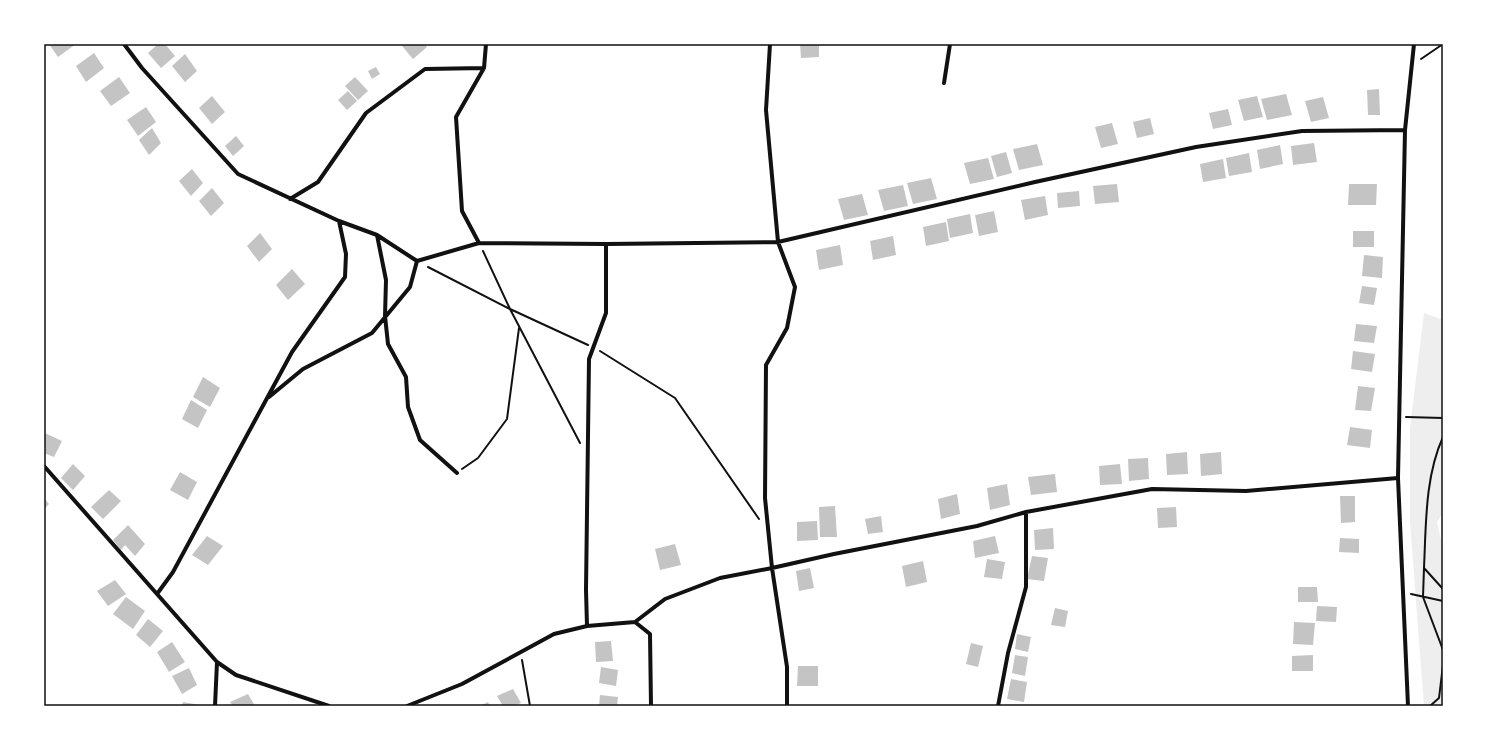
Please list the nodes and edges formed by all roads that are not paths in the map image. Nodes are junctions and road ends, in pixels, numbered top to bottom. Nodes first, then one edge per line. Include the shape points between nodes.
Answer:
1 (124, 44) edge
2 (486, 44) edge
3 (770, 44) edge
4 (950, 44) edge
5 (1414, 44) edge
6 (484, 68) junction
7 (944, 83) dead end
8 (1405, 130) junction
9 (290, 199) junction
10 (339, 221) junction
11 (377, 235) junction
12 (778, 242) junction
13 (479, 243) junction
14 (606, 244) junction
15 (417, 261) junction
16 (386, 316) junction
17 (267, 398) junction
18 (44, 466) edge
19 (457, 473) road end
20 (1398, 478) junction
21 (1026, 512) junction
22 (772, 568) junction
23 (157, 594) junction
24 (634, 622) junction
25 (587, 626) junction
26 (217, 662) junction
27 (215, 706) edge
28 (329, 706) edge
29 (407, 706) edge
30 (650, 706) edge
31 (787, 706) edge
32 (998, 706) edge
33 (1408, 706) edge

1 - 9 street via 142,68 238,174
2 - 6 street
3 - 12 street via 766,110
4 - 7 street
5 - 8 street
6 - 9 street via 425,69 366,113 318,182
6 - 13 street via 456,116 462,212
8 - 12 street via 1302,131 1196,147
8 - 20 street
9 - 10 street
10 - 11 street
10 - 17 street via 346,254 344,277 292,352
11 - 15 street
11 - 16 street via 386,280
12 - 14 street
12 - 22 street via 796,287 787,328 766,365 765,498
13 - 14 street
13 - 15 street
14 - 25 street via 606,313 589,358
15 - 16 street via 410,287
16 - 17 street via 372,333 303,369
16 - 19 street via 388,344 406,377 408,407 420,440
17 - 23 street via 173,572
18 - 23 street
20 - 21 street via 1246,491 1152,489
20 - 33 street
21 - 22 street via 977,526
21 - 32 street via 1026,587 1008,653
22 - 24 street via 720,578 672,596
22 - 31 street via 787,667
23 - 26 street
24 - 25 street
24 - 30 street via 650,634
25 - 29 street via 554,634 462,684
26 - 27 street
26 - 28 street via 236,675

